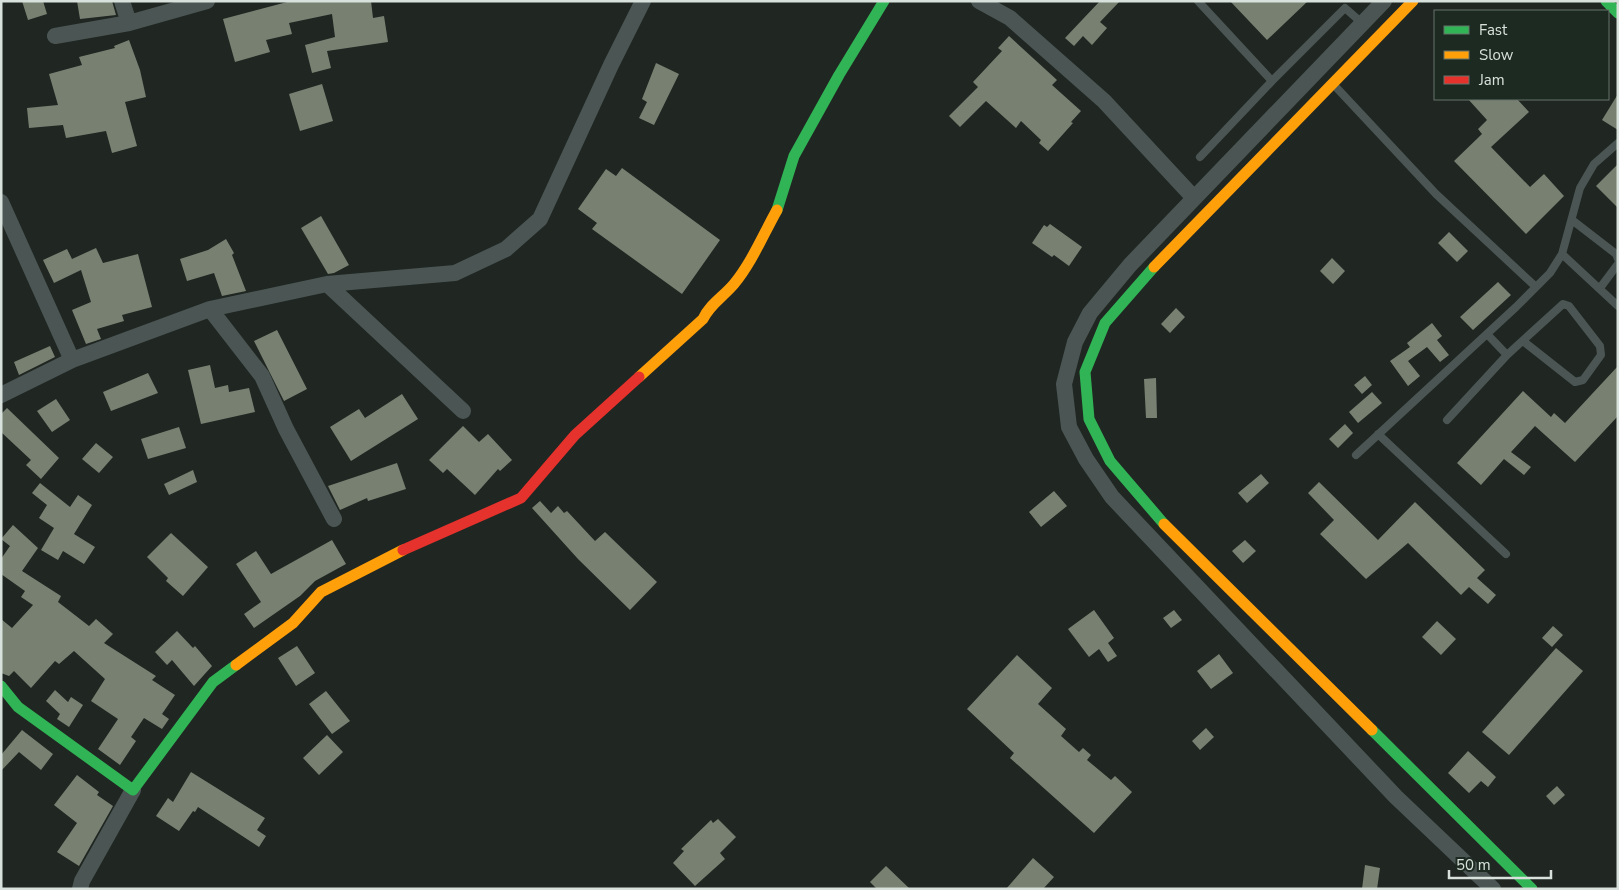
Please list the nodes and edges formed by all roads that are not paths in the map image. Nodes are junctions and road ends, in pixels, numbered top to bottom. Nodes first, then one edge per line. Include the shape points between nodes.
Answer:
1 (122, 1) edge
2 (208, 1) edge
3 (643, 1) edge
4 (884, 1) edge
5 (979, 1) edge
6 (1198, 1) edge
7 (1351, 1) edge
8 (1384, 1) edge
9 (1413, 1) edge
10 (1606, 1) edge
11 (182, 4) edge
12 (1345, 8) junction
13 (1618, 13) edge
14 (129, 23) junction
15 (1362, 23) junction
16 (55, 36) dead end
17 (1272, 81) junction
18 (1332, 84) junction
19 (1618, 143) edge
20 (1200, 157) dead end
21 (1194, 198) junction
22 (1, 202) edge
23 (1572, 220) junction
24 (1562, 254) junction
25 (1618, 259) edge
26 (1618, 264) edge
27 (327, 284) junction
28 (1536, 288) junction
29 (1600, 288) junction
30 (1618, 306) edge
31 (210, 308) junction
32 (1487, 334) junction
33 (1523, 341) junction
34 (1507, 354) junction
35 (72, 360) junction
36 (1, 395) edge
37 (463, 411) dead end
38 (1447, 420) dead end
39 (1378, 434) junction
40 (1356, 456) dead end
41 (334, 519) dead end
42 (1506, 554) dead end
43 (1, 686) edge
44 (133, 790) junction
45 (80, 889) edge
46 (1493, 889) edge
47 (1532, 889) edge

1 - 14 street
2 - 11 street
3 - 27 street via 540,219 506,249 455,273
4 - 44 main road via 838,75 794,156 780,203 749,263 703,319 576,435 521,498 384,559 321,592 293,623 213,682
5 - 21 street via 1010,18 1104,101
6 - 17 lane
7 - 12 lane
8 - 15 street
9 - 18 main road
10 - 13 main road
11 - 14 street
12 - 15 lane
12 - 17 lane
14 - 16 street
15 - 21 street
17 - 20 lane
18 - 28 lane via 1436,194
18 - 47 main road via 1136,286 1105,323 1085,372 1089,419 1110,461 1165,525
19 - 23 lane via 1594,164 1580,188
21 - 46 street via 1090,312 1075,342 1064,384 1069,427 1086,459 1118,504 1396,797
22 - 35 street
23 - 24 lane
23 - 25 lane via 1616,254
24 - 28 lane
24 - 29 lane
26 - 29 lane
27 - 31 street
27 - 37 street
28 - 32 lane
29 - 30 lane
31 - 35 street
31 - 41 street via 262,376
32 - 34 lane
32 - 39 lane
33 - 33 lane via 1575,382 1582,380 1601,355 1600,346 1569,306 1563,304
33 - 34 lane
34 - 38 lane
35 - 36 street
39 - 40 lane
39 - 42 lane
43 - 44 main road via 18,707
44 - 45 street

